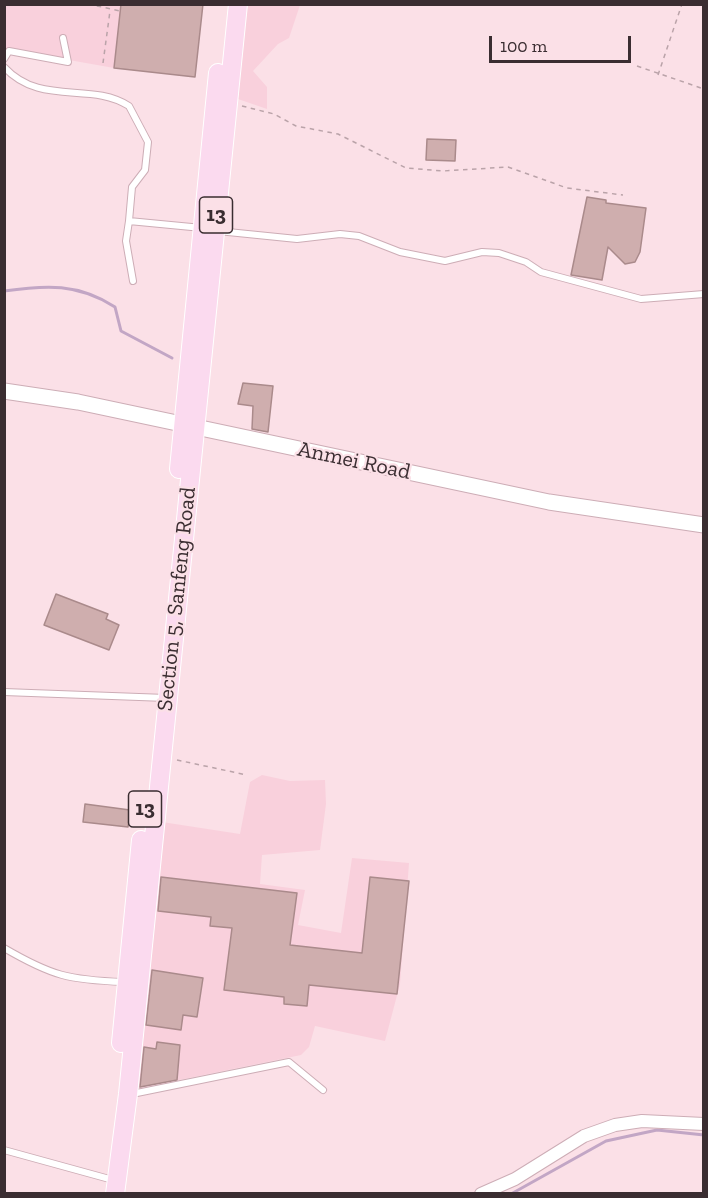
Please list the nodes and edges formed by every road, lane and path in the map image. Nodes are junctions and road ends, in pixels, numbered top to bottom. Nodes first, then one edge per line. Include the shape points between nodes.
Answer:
1 (88, 4) edge
2 (226, 4) edge
3 (238, 4) edge
4 (682, 4) edge
5 (110, 11) junction
6 (120, 11) dead end
7 (63, 38) dead end
8 (4, 59) edge
9 (103, 63) dead end
10 (637, 66) dead end
11 (4, 67) edge
12 (658, 75) junction
13 (704, 89) edge
14 (227, 103) junction
15 (623, 195) dead end
16 (129, 221) junction
17 (209, 229) junction
18 (132, 281) dead end
19 (704, 294) edge
20 (4, 391) edge
21 (189, 425) junction
22 (704, 525) edge
23 (4, 692) edge
24 (162, 698) junction
25 (161, 756) junction
26 (247, 775) dead end
27 (4, 948) edge
28 (133, 983) junction
29 (323, 1090) dead end
30 (128, 1094) junction
31 (704, 1124) edge
32 (4, 1150) edge
33 (111, 1187) edge
34 (482, 1194) edge

1 - 5 path
2 - 17 main road, Section 5, Sanfeng Road / 13
3 - 14 main road, Section 5, Sanfeng Road / 13
4 - 12 path
5 - 6 path
5 - 9 path
7 - 8 lane via 68,62 9,51
10 - 12 path
11 - 16 lane via 16,79 49,92 87,94 129,106 148,142 145,170 132,187
12 - 13 path
14 - 15 path via 274,114 296,126 338,134 406,168 443,171 508,167 567,188
14 - 17 main road, Section 5, Sanfeng Road / 13
16 - 17 lane
16 - 18 lane via 126,241
17 - 19 lane via 297,239 359,236 400,252 446,261 482,252 499,253 541,272 641,299
17 - 21 main road, Section 5, Sanfeng Road / 13
20 - 21 street, Anmei Road
21 - 22 street, Anmei Road via 549,502
21 - 24 main road, Section 5, Sanfeng Road / 13
23 - 24 lane
24 - 25 main road, Section 5, Sanfeng Road / 13
24 - 28 main road, Section 5, Sanfeng Road / 13
25 - 26 path
25 - 28 main road, Section 5, Sanfeng Road / 13
27 - 28 lane via 40,969 77,980
28 - 30 main road, Section 5, Sanfeng Road / 13
28 - 33 main road, Section 5, Sanfeng Road / 13
29 - 30 lane via 289,1062
30 - 33 main road, Section 5, Sanfeng Road / 13
31 - 34 street via 642,1121 615,1125 584,1136 515,1179
32 - 33 lane

